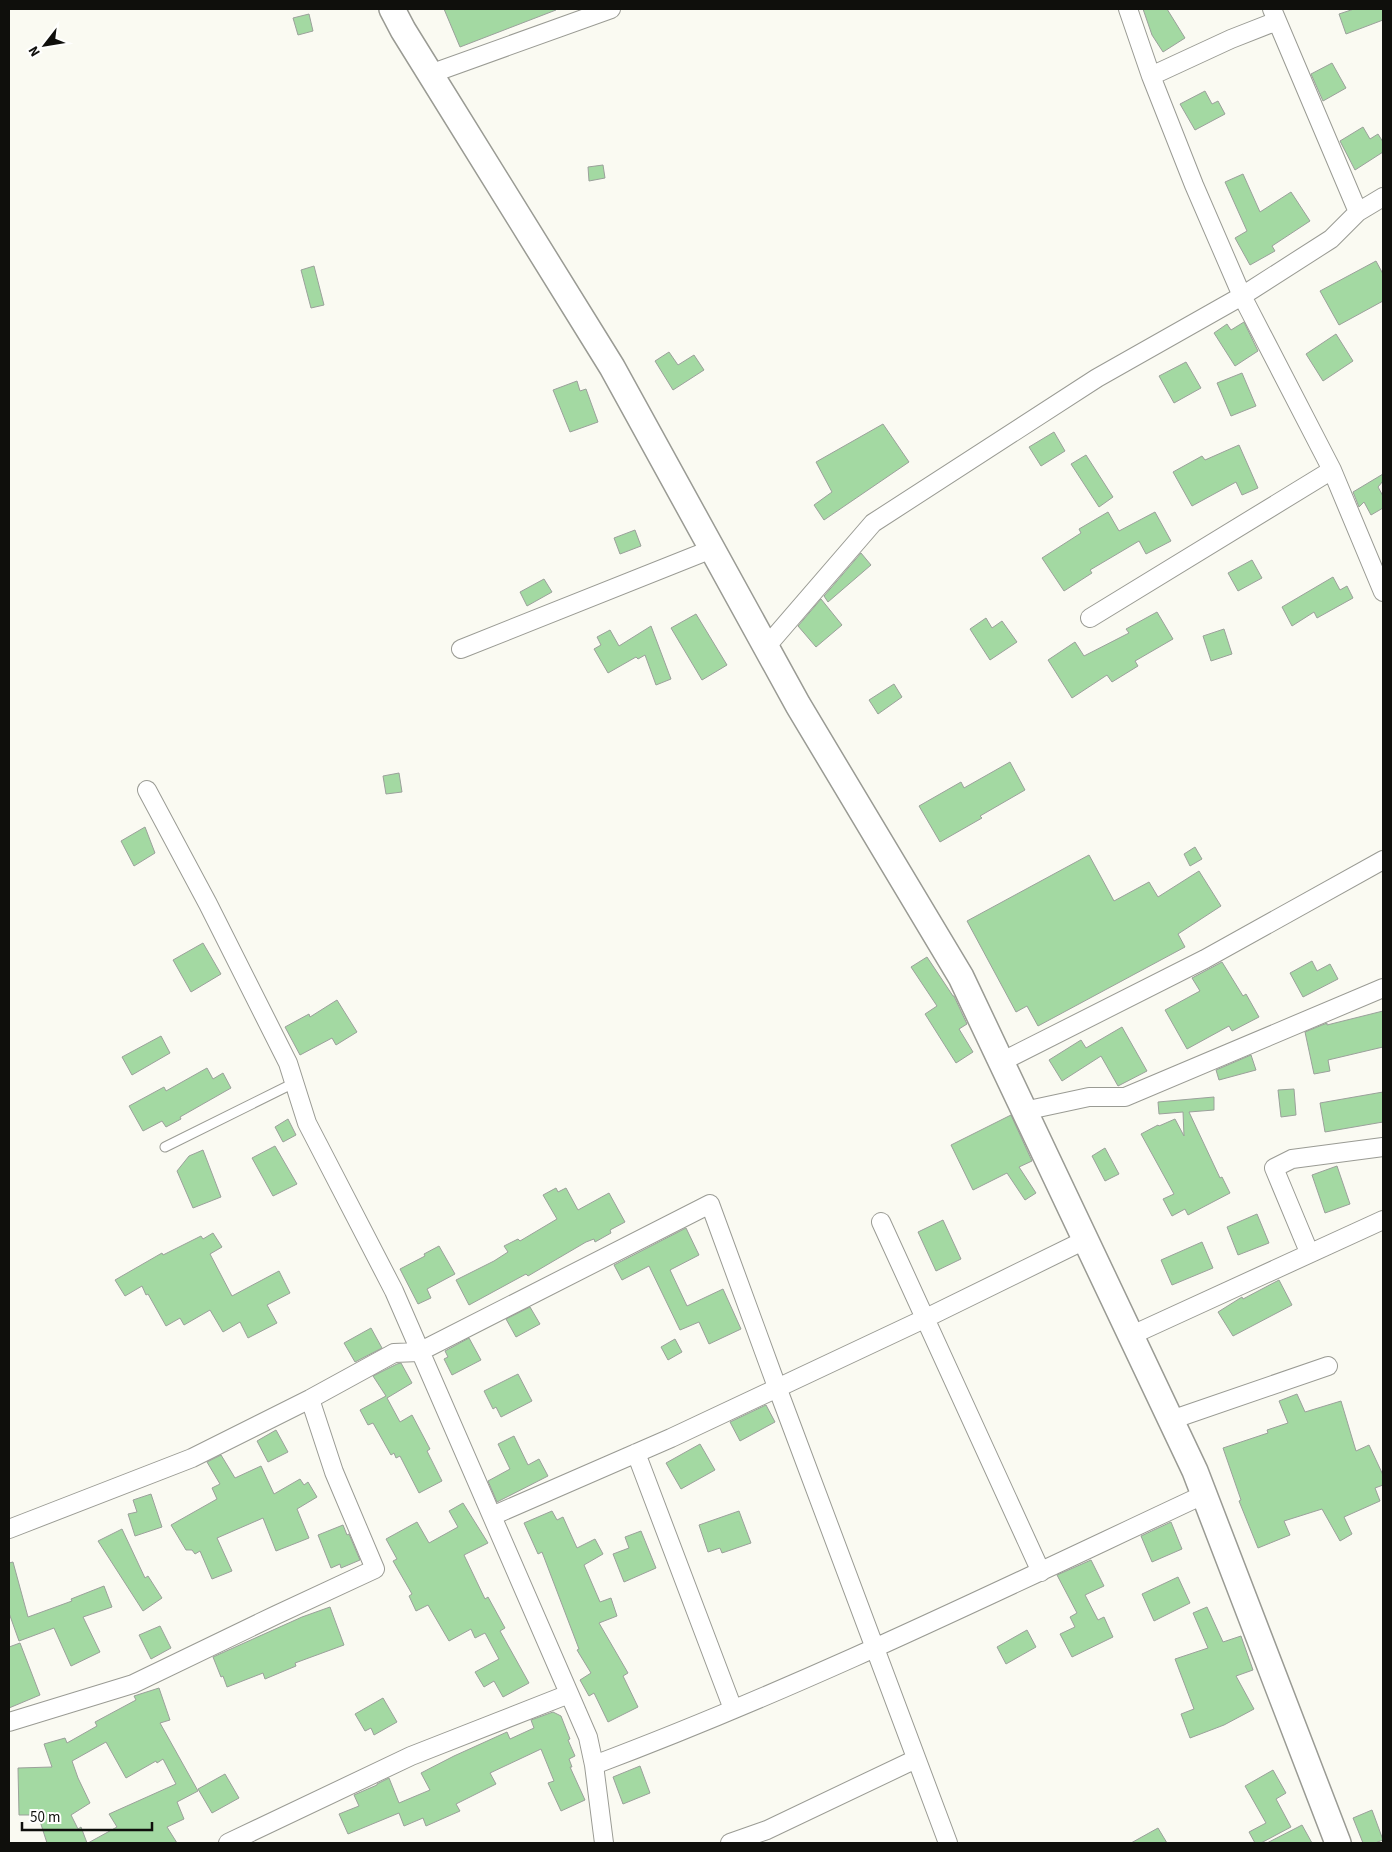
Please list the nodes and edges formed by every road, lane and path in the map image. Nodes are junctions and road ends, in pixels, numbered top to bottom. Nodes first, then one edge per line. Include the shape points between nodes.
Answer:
1 (392, 9) edge
2 (611, 9) edge
3 (1128, 9) edge
4 (1275, 15) edge
5 (430, 74) junction
6 (1151, 76) junction
7 (1383, 197) edge
8 (1358, 212) junction
9 (1242, 296) junction
10 (1332, 470) junction
11 (712, 549) junction
12 (1383, 592) edge
13 (1090, 618) dead end
14 (766, 647) junction
15 (461, 648) dead end
16 (147, 790) dead end
17 (1383, 860) edge
18 (1383, 988) edge
19 (1001, 1062) junction
20 (294, 1083) junction
21 (1024, 1111) junction
22 (166, 1147) dead end
23 (1383, 1147) edge
24 (1383, 1220) edge
25 (881, 1222) dead end
26 (1086, 1240) junction
27 (1310, 1252) junction
28 (924, 1319) junction
29 (1132, 1334) junction
30 (419, 1352) junction
31 (1328, 1366) dead end
32 (776, 1387) junction
33 (310, 1399) junction
34 (1171, 1420) junction
35 (636, 1453) junction
36 (1204, 1496) junction
37 (492, 1516) junction
38 (9, 1529) edge
39 (1041, 1572) junction
40 (874, 1649) junction
41 (569, 1694) junction
42 (733, 1709) junction
43 (9, 1722) edge
44 (916, 1759) junction
45 (594, 1765) junction
46 (228, 1843) edge
47 (604, 1843) edge
48 (730, 1843) edge
49 (948, 1843) edge
50 (1338, 1843) edge

1 - 5 street
2 - 5 street
3 - 6 street
4 - 6 street
4 - 8 street
5 - 11 street via 612,367
6 - 9 street
7 - 8 street
8 - 9 street via 1331,239
9 - 10 street
9 - 14 street via 1097,378 873,523
10 - 12 street
10 - 13 street
11 - 14 street
11 - 15 street
14 - 19 street via 961,976
16 - 20 street via 288,1063
17 - 19 street via 1205,959
18 - 21 street via 1125,1097 1089,1097
19 - 21 street
20 - 22 lane
20 - 30 street via 307,1123 394,1291
21 - 26 street
23 - 27 street via 1292,1159 1274,1168
24 - 27 street
25 - 28 street
26 - 28 street
26 - 29 street
27 - 29 street
28 - 32 street
28 - 39 street
29 - 34 street
30 - 32 street via 710,1204
30 - 33 street via 394,1353
30 - 37 street
31 - 34 street
32 - 35 street
32 - 40 street
33 - 38 street via 192,1458
33 - 43 street via 334,1472 375,1569 133,1684
34 - 36 street
35 - 37 street
35 - 42 street
36 - 39 street
36 - 50 street
37 - 41 street
39 - 40 street
40 - 42 street
40 - 44 street
41 - 45 street via 588,1737
41 - 46 street via 411,1756
42 - 45 street
44 - 48 street via 768,1830
44 - 49 street
45 - 47 street

